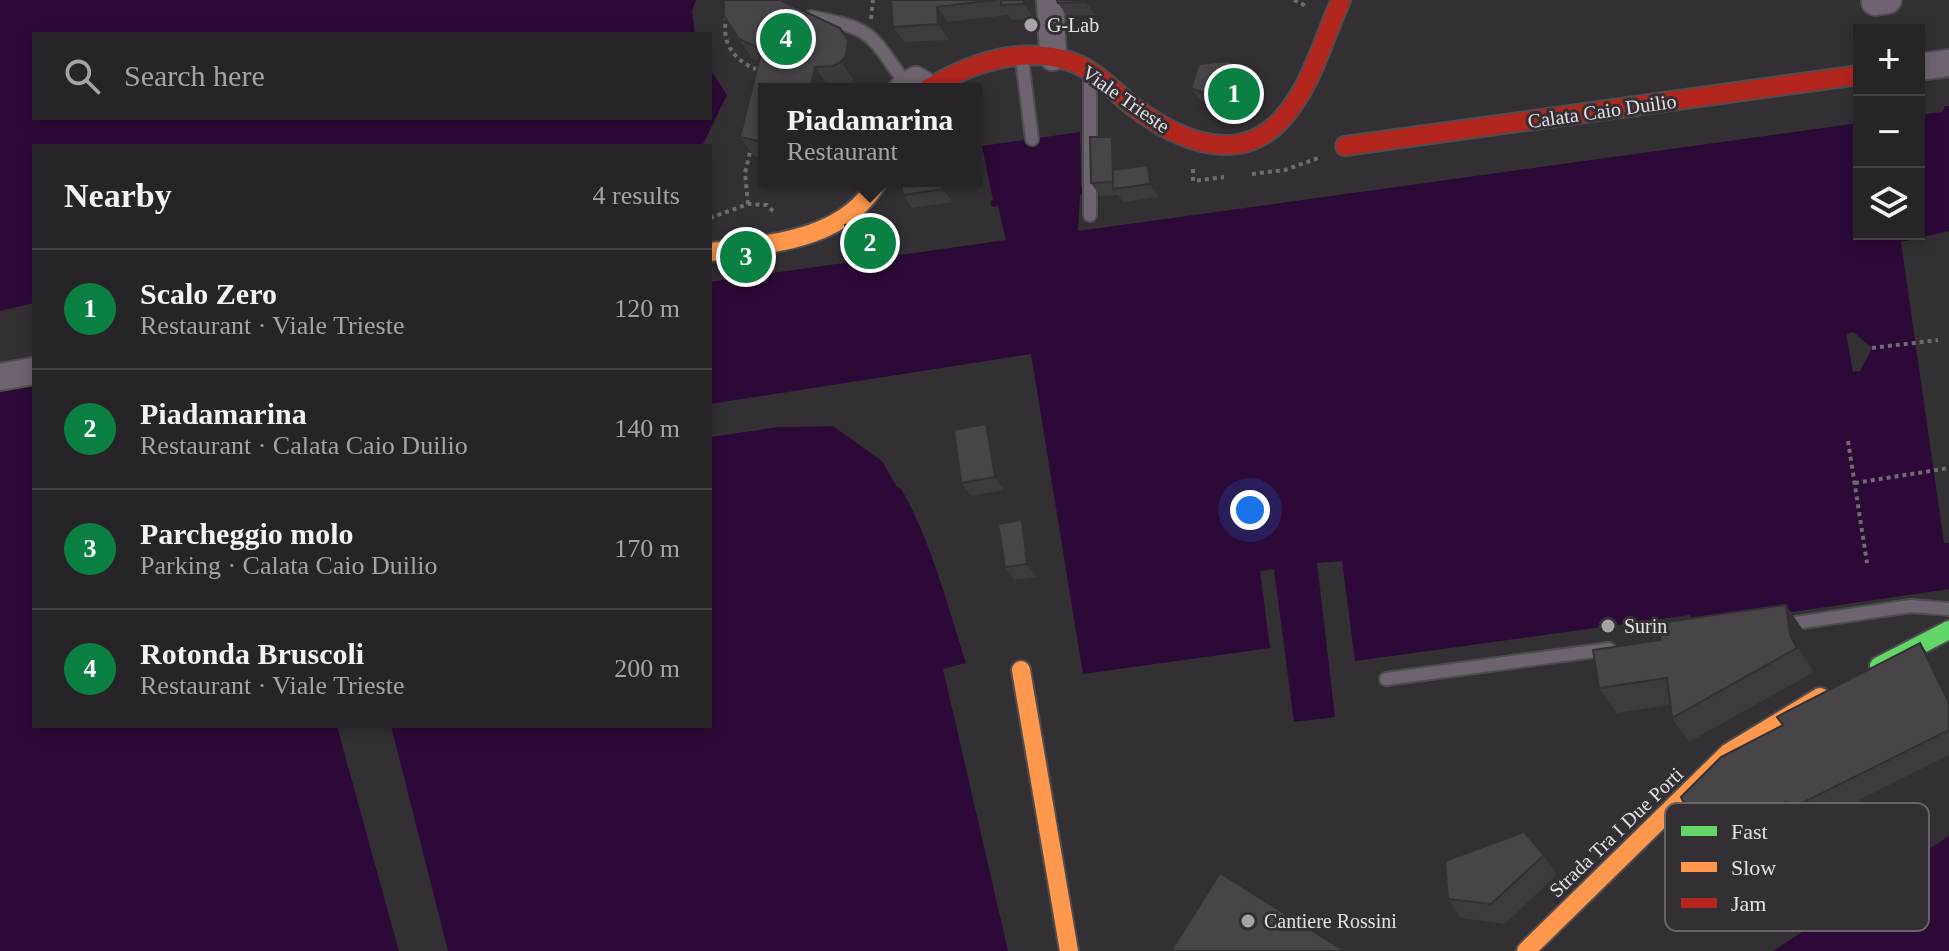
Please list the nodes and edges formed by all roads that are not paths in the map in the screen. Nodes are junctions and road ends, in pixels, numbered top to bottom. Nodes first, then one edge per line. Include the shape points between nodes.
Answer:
1 (1050, 0) edge
2 (1341, 0) edge
3 (811, 17) edge
4 (1022, 56) junction
5 (1053, 57) junction
6 (1949, 63) edge
7 (1925, 66) edge
8 (1090, 72) junction
9 (1853, 76) edge
10 (913, 83) edge
11 (928, 83) edge
12 (1032, 139) dead end
13 (1345, 146) dead end
14 (875, 187) edge
15 (1090, 215) dead end
16 (712, 252) edge
17 (32, 371) edge
18 (0, 377) edge
19 (1949, 609) edge
20 (1762, 628) edge
21 (1949, 630) edge
22 (1627, 647) edge
23 (1021, 670) dead end
24 (1867, 673) edge
25 (1386, 679) dead end
26 (1840, 687) edge
27 (1677, 803) edge
28 (1665, 815) edge
29 (1069, 951) edge
30 (1526, 951) edge

1 - 5 street
2 - 8 street, Viale Trieste via 1284,119 1248,144 1197,143 1165,129
3 - 10 lane via 869,33
4 - 5 street, Viale Trieste
4 - 11 street, Viale Trieste via 988,61
4 - 12 lane
5 - 8 street, Viale Trieste
6 - 7 street
8 - 15 lane
9 - 13 street, Calata Caio Duilio
14 - 16 street via 846,219 764,246
17 - 18 street
19 - 20 lane via 1911,606
21 - 24 street
22 - 25 lane
23 - 29 street
26 - 27 street, Strada Tra I Due Porti via 1728,753
28 - 30 street, Strada Tra I Due Porti

